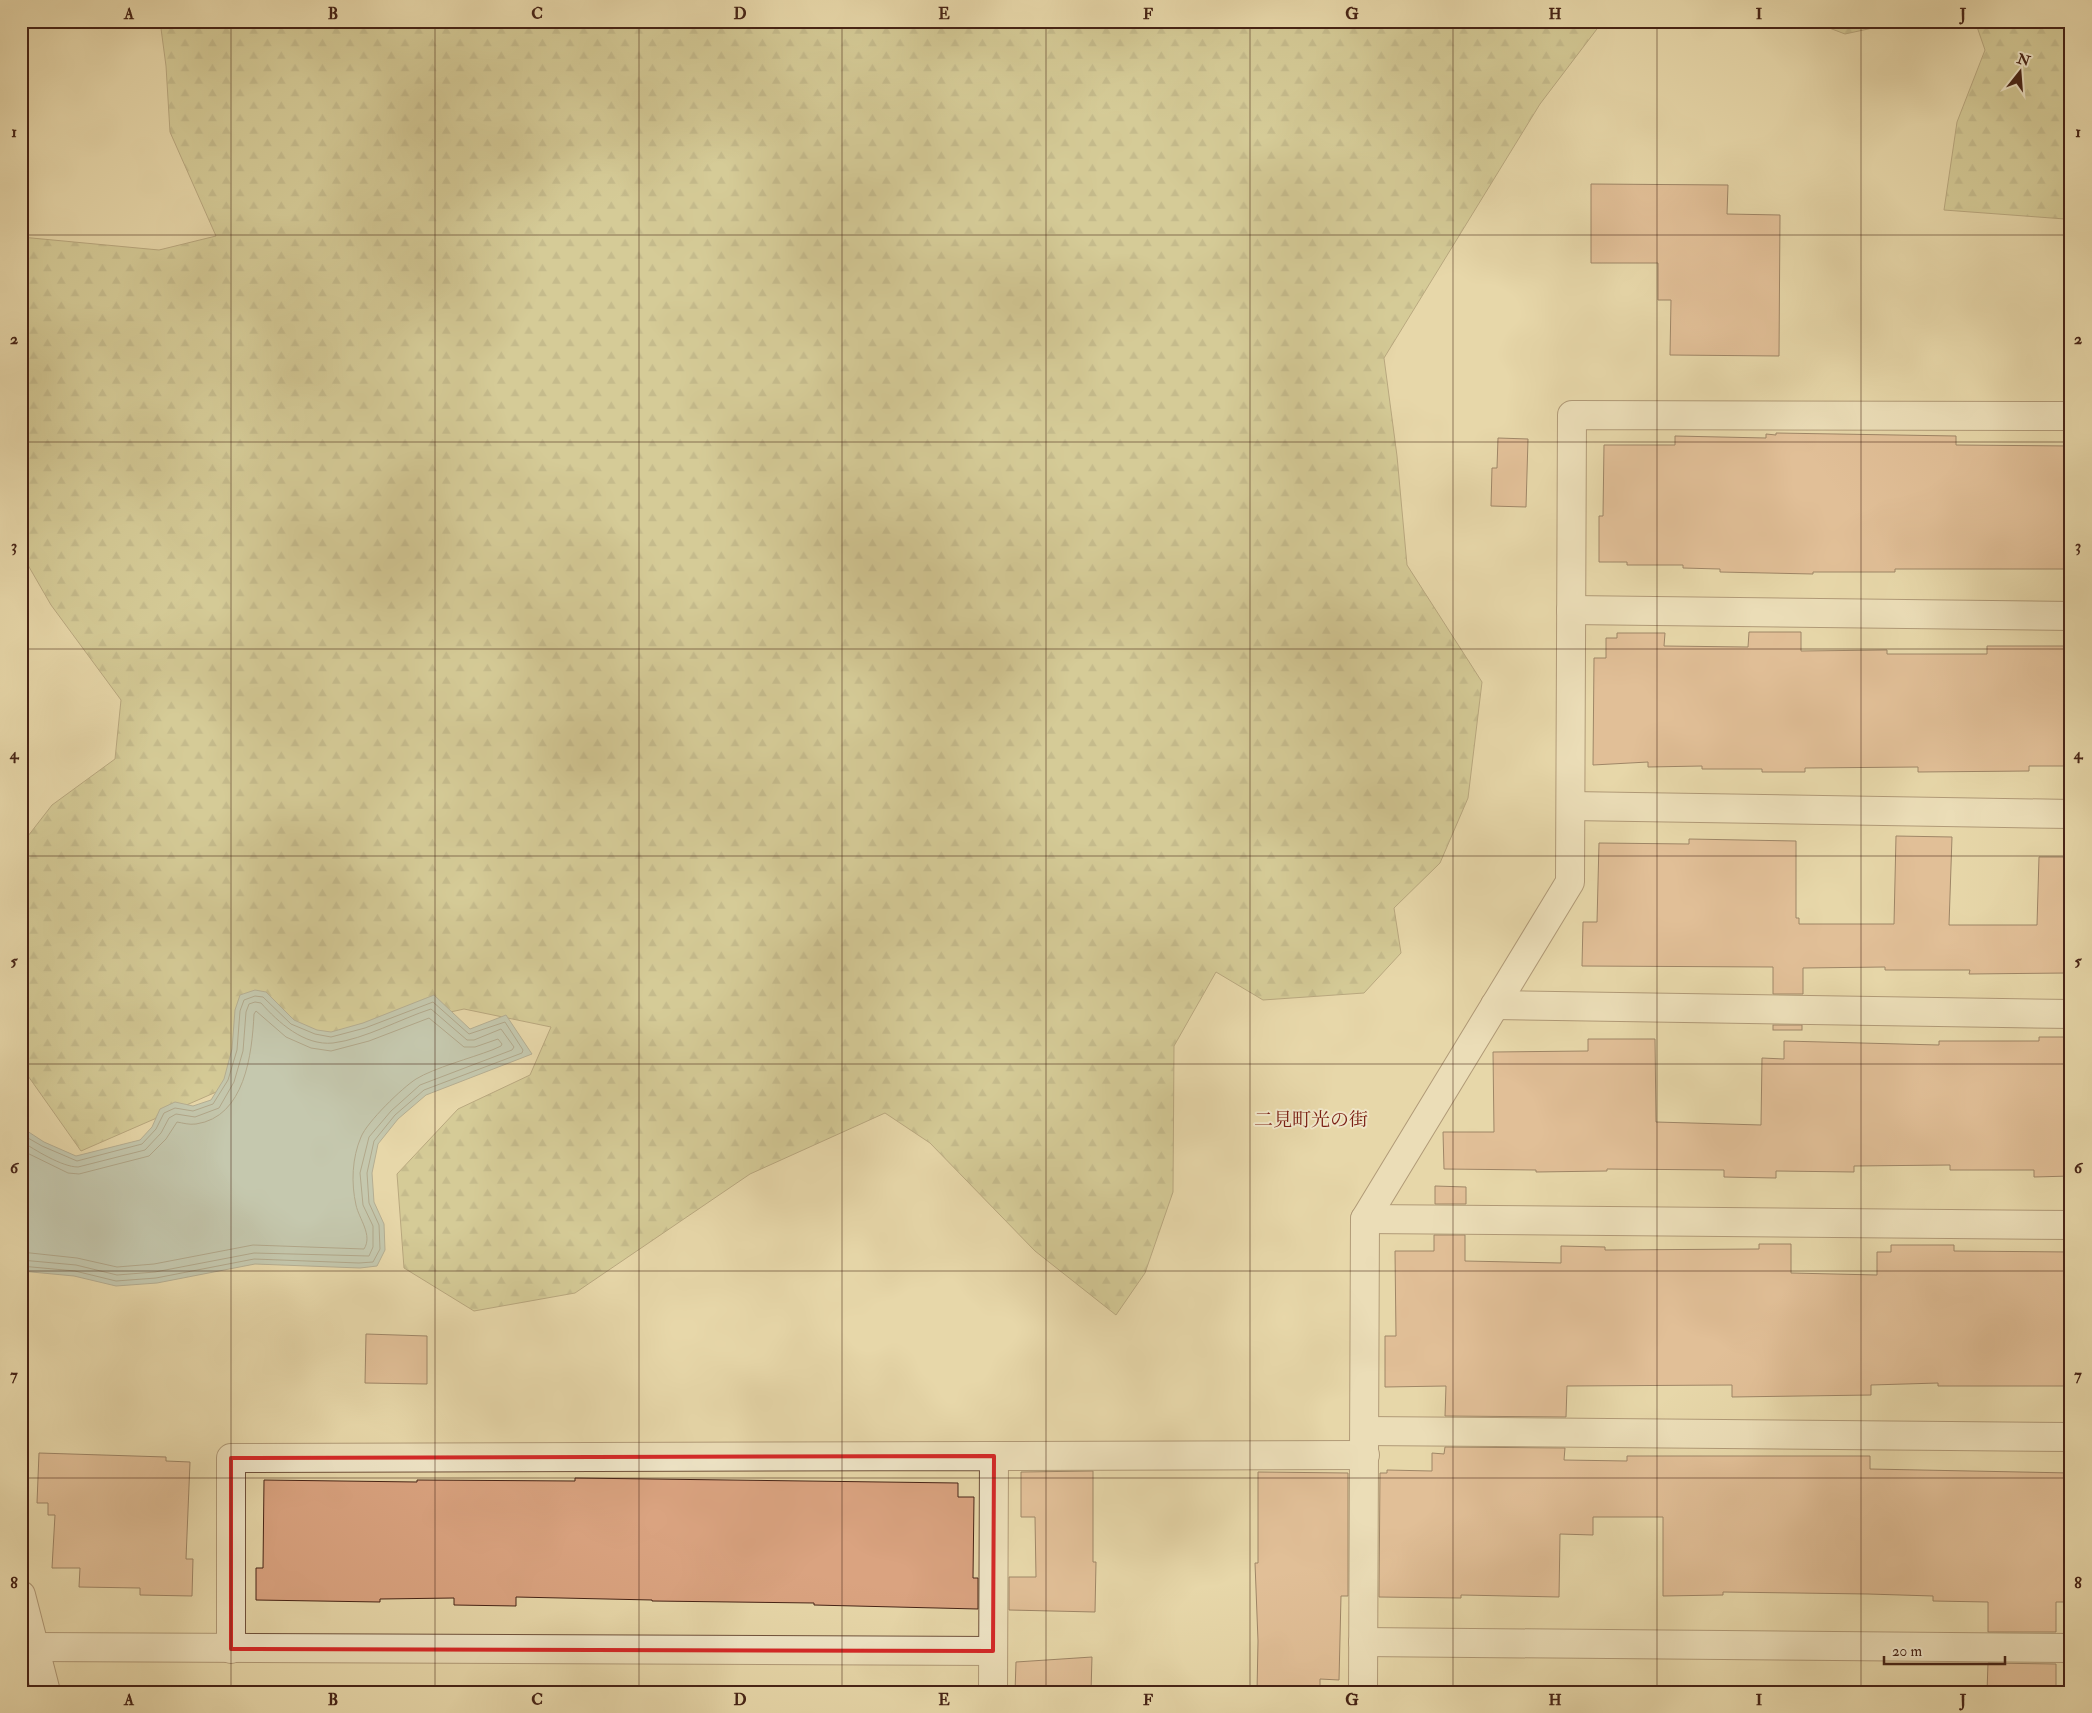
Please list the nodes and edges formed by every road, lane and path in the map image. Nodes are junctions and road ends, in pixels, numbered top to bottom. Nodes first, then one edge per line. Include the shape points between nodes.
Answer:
1 (2071, 416) edge
2 (1571, 610) junction
3 (2071, 616) edge
4 (1571, 806) junction
5 (2071, 814) edge
6 (1495, 1005) junction
7 (2071, 1014) edge
8 (1365, 1219) junction
9 (2071, 1225) edge
10 (2071, 1437) edge
11 (1365, 1443) junction
12 (994, 1456) junction
13 (21, 1595) edge
14 (1363, 1642) junction
15 (35, 1647) junction
16 (2071, 1648) edge
17 (231, 1649) junction
18 (993, 1651) junction
19 (46, 1692) edge
20 (993, 1692) edge
21 (1363, 1692) edge

1 - 2 street via 1572,415
2 - 3 street
2 - 4 street
4 - 5 street
4 - 6 street via 1570,882
6 - 7 street
6 - 8 street
8 - 9 street
8 - 11 street
10 - 11 street
11 - 12 street
11 - 14 street
12 - 17 street via 231,1458
12 - 18 street
13 - 15 street
14 - 16 street
14 - 21 street
15 - 17 street
15 - 19 street
17 - 18 street
18 - 20 street

